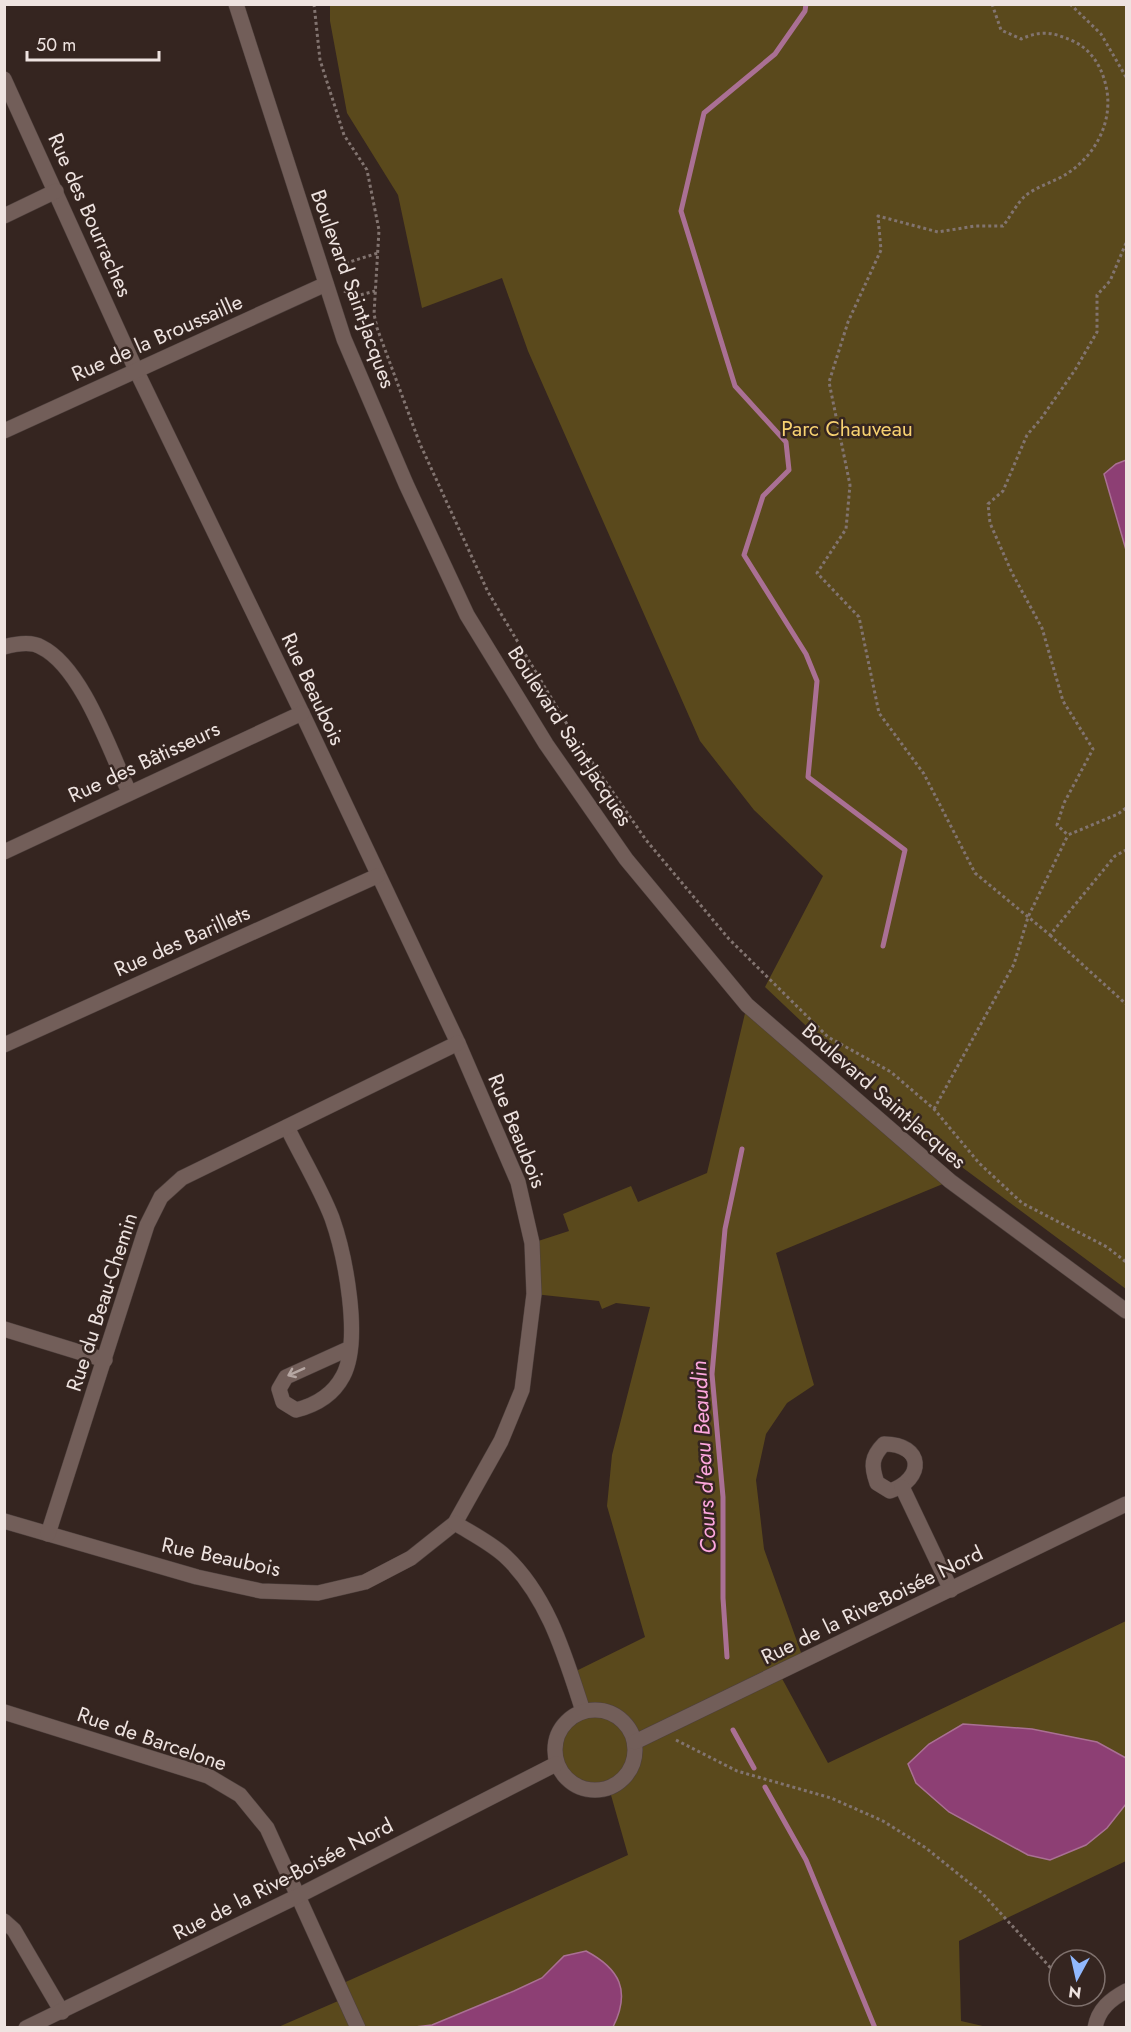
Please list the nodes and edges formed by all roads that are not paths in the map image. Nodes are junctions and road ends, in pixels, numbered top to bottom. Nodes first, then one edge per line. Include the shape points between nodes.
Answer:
1 (236, 4) edge
2 (4, 79) edge
3 (56, 191) junction
4 (4, 216) edge
5 (327, 285) junction
6 (136, 370) junction
7 (4, 431) edge
8 (4, 647) edge
9 (302, 713) junction
10 (129, 792) junction
11 (4, 852) edge
12 (377, 876) junction
13 (458, 1043) junction
14 (4, 1045) edge
15 (287, 1127) junction
16 (1126, 1311) edge
17 (4, 1329) edge
18 (350, 1348) junction
19 (105, 1360) junction
20 (902, 1487) dead end
21 (1126, 1504) edge
22 (4, 1521) edge
23 (455, 1523) junction
24 (48, 1534) junction
25 (951, 1590) junction
26 (583, 1710) junction
27 (4, 1712) edge
28 (635, 1742) junction
29 (556, 1764) junction
30 (298, 1896) junction
31 (4, 1921) edge
32 (1126, 1991) edge
33 (62, 2012) junction
34 (26, 2028) edge
35 (358, 2028) edge
36 (1095, 2028) edge

1 - 5 street, Boulevard Saint-Jacques
2 - 3 street, Rue des Bourraches
3 - 4 street
3 - 6 street, Rue des Bourraches
5 - 6 street, Rue de la Broussaille
5 - 16 street, Boulevard Saint-Jacques via 348,350 467,615 546,744 626,859 747,1005 950,1181
6 - 7 street, Rue de la Broussaille
6 - 9 street, Rue Beaubois
8 - 10 street via 40,645 65,667 79,684
9 - 10 street, Rue des Bâtisseurs
9 - 12 street, Rue Beaubois
10 - 11 street, Rue des Bâtisseurs
12 - 13 street, Rue Beaubois
12 - 14 street, Rue des Barillets
13 - 15 street, Rue du Beau-Chemin
13 - 23 street, Rue Beaubois via 518,1182 532,1243 534,1294 522,1390 501,1441
15 - 18 street via 332,1218 351,1296
15 - 19 street, Rue du Beau-Chemin via 182,1178 161,1197 147,1225
17 - 19 street
18 -> 18 street via 286,1377 279,1389 283,1402 296,1410 315,1406 344,1376
19 - 24 street, Rue du Beau-Chemin
20 - 25 street
21 - 25 street, Rue de la Rive-Boisée Nord
22 - 24 street, Rue Beaubois
23 - 24 street, Rue Beaubois via 411,1558 365,1582 318,1593 261,1591 197,1577
23 - 26 street via 505,1556 540,1599
25 - 28 street, Rue de la Rive-Boisée Nord
26 - 28 street via 611,1712 628,1726
26 - 29 street via 563,1723 554,1745
27 - 30 street, Rue de Barcelone via 208,1776 240,1795 267,1828
28 - 29 street via 634,1760 627,1774 609,1788 582,1789 566,1779
29 - 30 street, Rue de la Rive-Boisée Nord
30 - 33 street, Rue de la Rive-Boisée Nord
30 - 35 street, Rue de Barcelone
31 - 33 street via 14,1930
32 - 36 street via 1110,2000
33 - 34 street, Rue de la Rive-Boisée Nord

